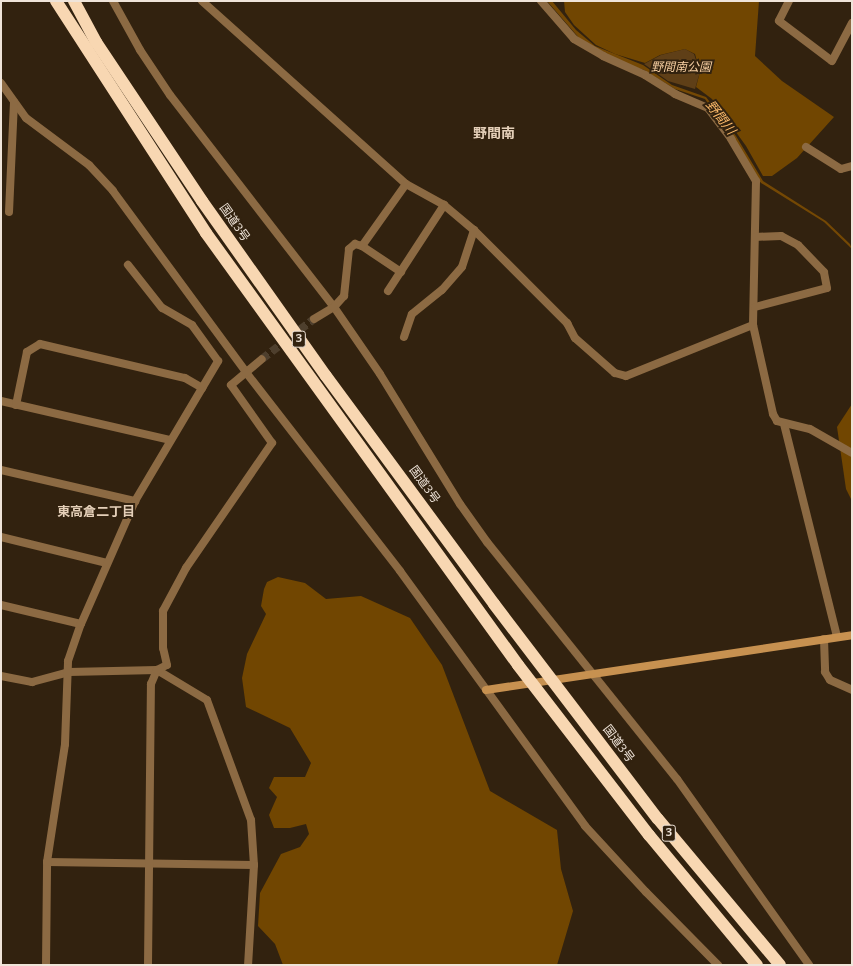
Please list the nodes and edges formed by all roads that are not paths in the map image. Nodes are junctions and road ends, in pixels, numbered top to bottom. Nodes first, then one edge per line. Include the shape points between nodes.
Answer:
1 (56, 1) edge
2 (74, 1) edge
3 (113, 1) edge
4 (202, 1) edge
5 (541, 1) edge
6 (789, 1) edge
7 (852, 23) edge
8 (1, 83) edge
9 (14, 102) junction
10 (806, 147) dead end
11 (852, 166) edge
12 (406, 184) junction
13 (444, 205) junction
14 (9, 212) dead end
15 (474, 230) junction
16 (755, 237) junction
17 (362, 246) junction
18 (128, 265) dead end
19 (401, 272) junction
20 (388, 291) dead end
21 (334, 307) junction
22 (755, 307) junction
23 (314, 319) tunnel mouth
24 (753, 325) junction
25 (404, 337) dead end
26 (262, 359) tunnel mouth
27 (245, 371) junction
28 (202, 388) junction
29 (1, 401) edge
30 (16, 405) junction
31 (784, 424) junction
32 (170, 440) junction
33 (851, 450) edge
34 (1, 470) edge
35 (135, 501) junction
36 (1, 537) edge
37 (107, 563) junction
38 (1, 605) edge
39 (81, 624) junction
40 (852, 635) edge
41 (838, 637) junction
42 (824, 639) junction
43 (157, 670) junction
44 (68, 672) junction
45 (595, 675) junction
46 (1, 676) edge
47 (486, 690) junction
48 (852, 690) edge
49 (47, 862) junction
50 (149, 862) junction
51 (254, 865) junction
52 (46, 965) edge
53 (148, 965) edge
54 (248, 965) edge
55 (718, 965) edge
56 (757, 965) edge
57 (780, 965) edge
58 (809, 965) edge

1 - 56 highway, 3 via 206,233 518,665 650,835
2 - 57 highway, 国道3号 / 3 via 96,42 244,261 564,696 658,819
3 - 21 street via 170,95
4 - 12 street
5 - 16 street via 574,39 603,56 646,75 675,94 708,108 731,139 756,181
6 - 7 street via 779,21 832,61
8 - 9 street
9 - 14 street
9 - 27 street via 26,118 89,165 113,190
10 - 11 street via 841,170
12 - 13 street
12 - 17 street
13 - 15 street
13 - 19 street
15 - 24 street via 567,323 574,338 620,375 626,376
15 - 25 street via 462,267 442,290 412,314
16 - 22 street
16 - 22 street via 781,236 798,245 824,272 827,288
17 - 19 street
17 - 21 street via 354,244 349,249 344,296
18 - 28 street via 162,308 192,325 218,361
19 - 20 street
21 - 23 street
21 - 45 street via 380,374 482,536
22 - 24 street
24 - 31 street via 773,414 777,421
26 - 27 street
27 - 43 street via 231,385 272,443 186,568 163,611 163,648 167,665
27 - 47 street via 400,571
28 - 30 street via 185,378 40,344 27,352
28 - 32 street
29 - 30 street
30 - 32 street
31 - 33 street via 810,429
31 - 41 street
32 - 35 street
34 - 35 street
35 - 37 street
36 - 37 street
37 - 39 street
38 - 39 street
39 - 44 street via 68,661
40 - 41 street
41 - 42 street
42 - 45 street
42 - 48 street via 825,672 830,680
43 - 44 street
43 - 50 street via 151,684
43 - 51 street via 207,700 251,820
44 - 46 street via 32,682
44 - 49 street via 65,744
45 - 47 street
45 - 58 street via 677,778
47 - 55 street via 585,826
49 - 50 street
49 - 52 street
50 - 51 street
50 - 53 street
51 - 54 street

